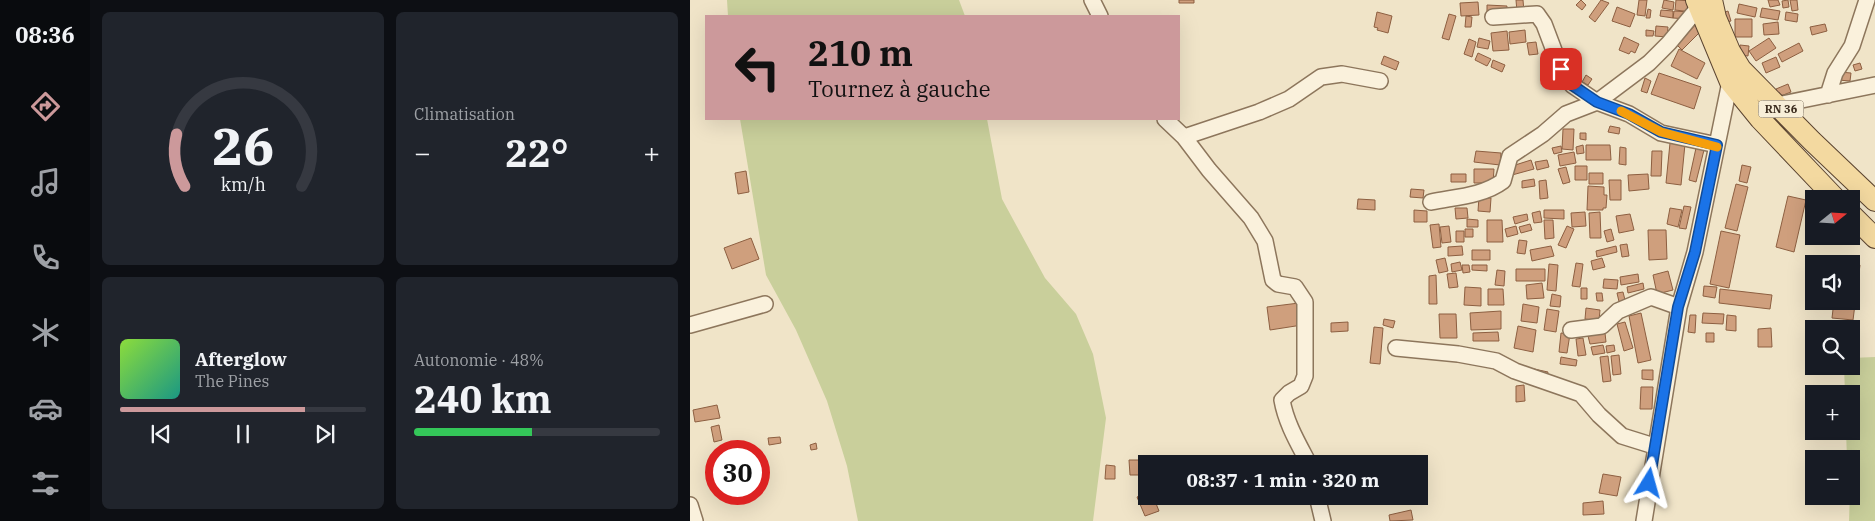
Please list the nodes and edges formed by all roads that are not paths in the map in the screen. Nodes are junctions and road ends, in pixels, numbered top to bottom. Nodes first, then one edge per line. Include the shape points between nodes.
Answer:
1 (1092, 0) edge
2 (1867, 0) edge
3 (1702, 3) edge
4 (1100, 15) edge
5 (1493, 17) dead end
6 (1380, 81) dead end
7 (1730, 82) junction
8 (1875, 85) edge
9 (1828, 95) junction
10 (1597, 102) junction
11 (1777, 105) junction
12 (1166, 120) edge
13 (1184, 137) junction
14 (1717, 145) junction
15 (1827, 190) edge
16 (1875, 201) edge
17 (1431, 202) dead end
18 (1860, 223) edge
19 (1875, 238) edge
20 (765, 304) dead end
21 (1678, 307) junction
22 (690, 325) edge
23 (1570, 330) dead end
24 (1396, 348) dead end
25 (1654, 446) junction
26 (1304, 455) edge
27 (690, 504) edge
28 (1319, 505) edge
29 (695, 521) edge
30 (1323, 521) edge
31 (1644, 521) edge

1 - 4 street
2 - 9 street via 1852,46 1835,73
3 - 7 main road, RN 36
3 - 10 street via 1649,63
3 - 11 main road, RN 36 via 1716,18 1730,51 1742,69
5 - 10 street via 1537,14 1561,69 1572,85
6 - 13 street via 1342,74 1321,77 1274,106
7 - 14 street
7 - 15 main road, RN 36 via 1760,119
8 - 9 street
9 - 11 street
10 - 14 street via 1629,114 1661,132
10 - 17 street via 1566,114 1510,156 1503,182 1495,187
11 - 16 main road, RN 36
12 - 13 street
13 - 26 street via 1251,218 1265,241 1273,280 1296,287 1305,302 1305,376 1301,386 1282,400 1290,427
14 - 21 street via 1695,252
18 - 19 main road
20 - 22 street
21 - 23 street via 1651,296 1618,311 1602,326
21 - 25 street
24 - 25 street via 1496,361 1581,394 1622,436
25 - 31 street
27 - 29 street
28 - 30 street

